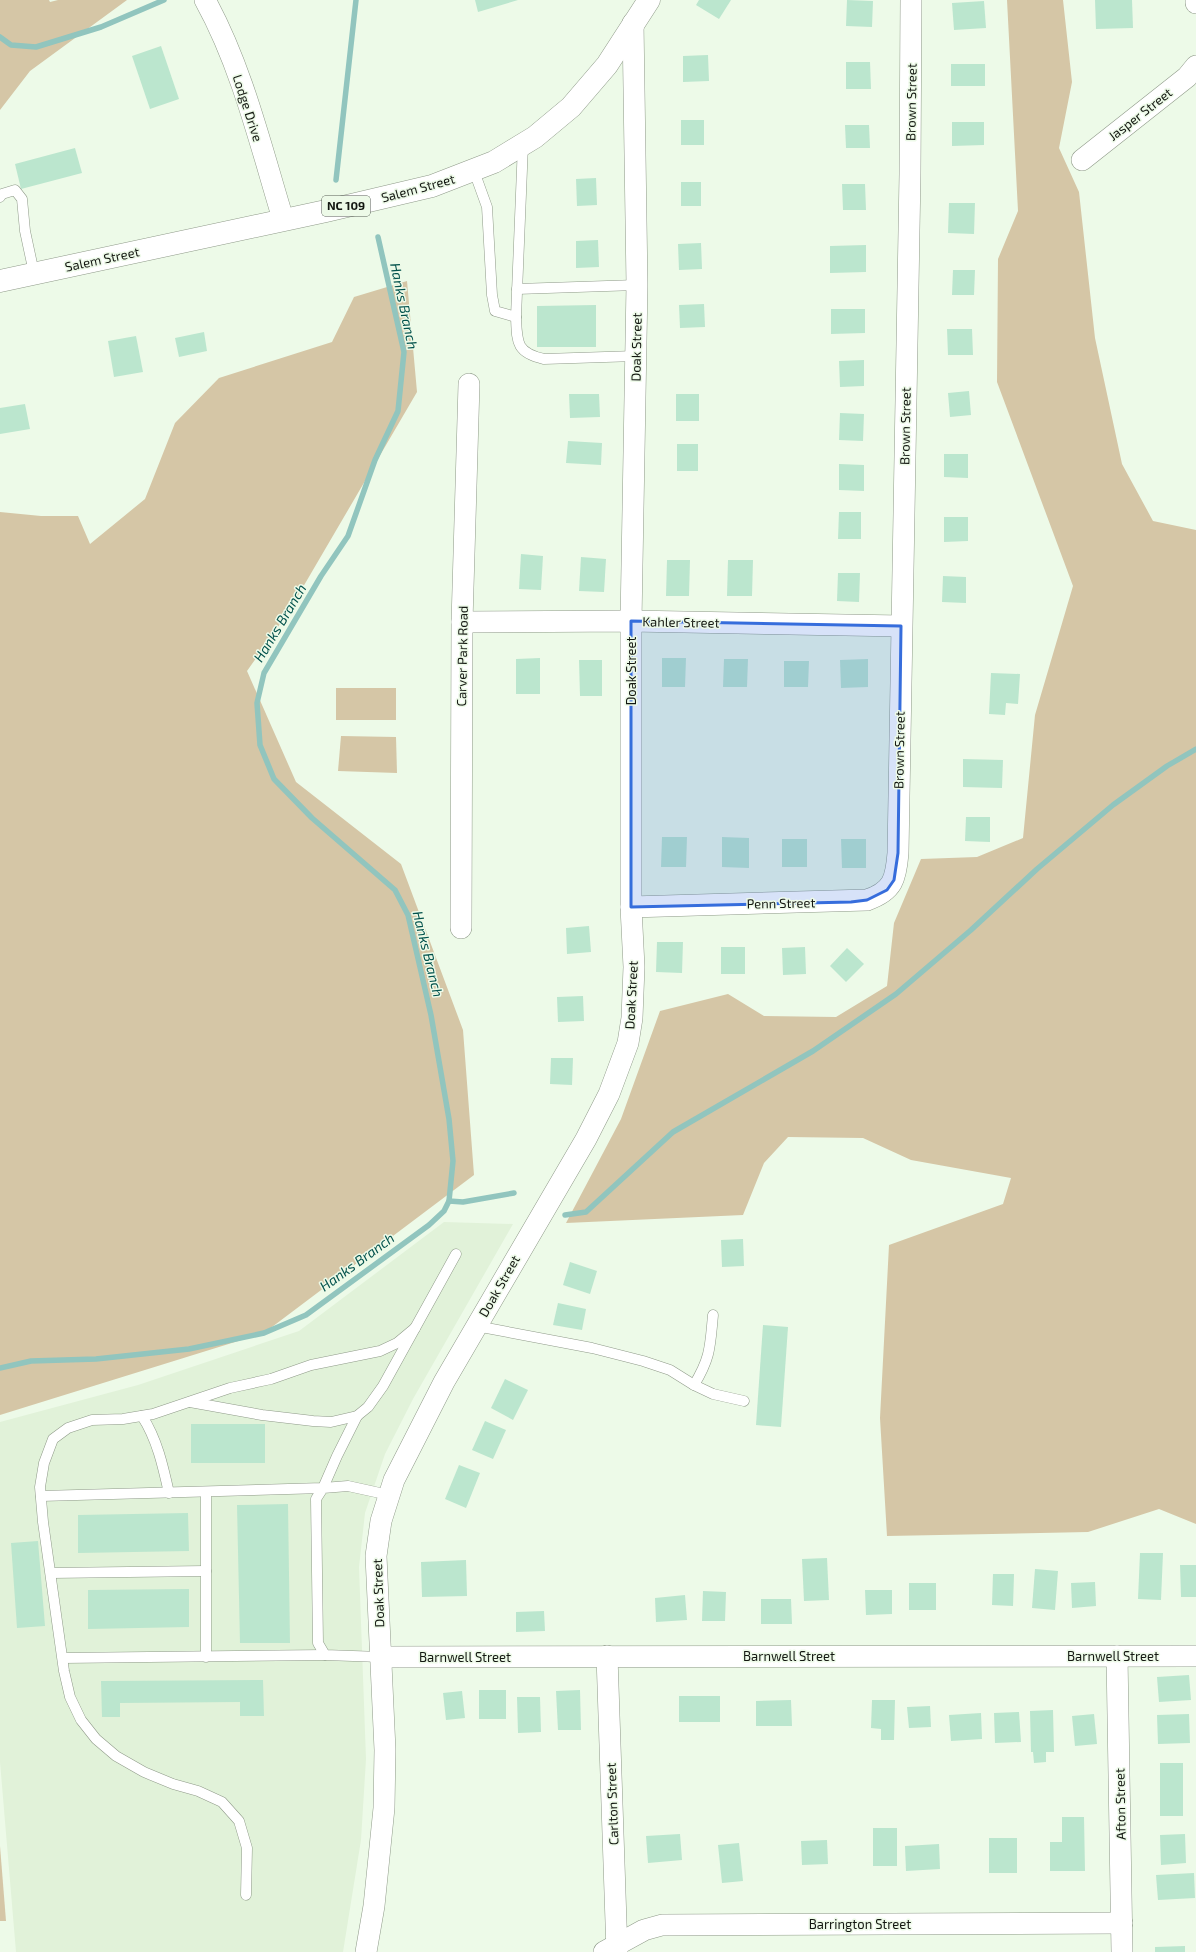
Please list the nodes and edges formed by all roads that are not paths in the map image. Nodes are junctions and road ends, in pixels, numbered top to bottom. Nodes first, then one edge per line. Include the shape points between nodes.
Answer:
1 (205, 0) edge
2 (649, 0) edge
3 (911, 0) edge
4 (1196, 0) edge
5 (1196, 3) edge
6 (633, 23) junction
7 (1196, 66) edge
8 (523, 144) junction
9 (1082, 160) dead end
10 (474, 171) junction
11 (0, 197) edge
12 (284, 220) junction
13 (34, 273) junction
14 (0, 280) edge
15 (637, 285) junction
16 (517, 287) junction
17 (516, 317) junction
18 (636, 356) junction
19 (469, 384) dead end
20 (631, 621) junction
21 (462, 622) junction
22 (901, 626) junction
23 (898, 853) joint
24 (632, 907) junction
25 (461, 928) dead end
26 (456, 1254) dead end
27 (713, 1314) dead end
28 (476, 1326) junction
29 (415, 1328) junction
30 (694, 1385) junction
31 (744, 1400) dead end
32 (188, 1401) junction
33 (142, 1416) junction
34 (357, 1416) junction
35 (323, 1488) junction
36 (206, 1492) junction
37 (169, 1493) junction
38 (390, 1495) junction
39 (41, 1496) junction
40 (206, 1572) junction
41 (51, 1574) junction
42 (325, 1655) junction
43 (607, 1656) junction
44 (1117, 1656) junction
45 (1196, 1656) edge
46 (206, 1657) junction
47 (381, 1657) junction
48 (62, 1658) junction
49 (246, 1895) dead end
50 (1122, 1923) junction
51 (613, 1950) edge
52 (366, 1952) edge
53 (1122, 1952) edge

1 - 12 street, Lodge Drive via 217,21 249,106
2 - 6 main road, Salem Street / NC 109
3 - 22 street, Brown Street
4 - 5 street
6 - 8 main road, Salem Street / NC 109 via 607,65 571,107
6 - 15 street, Doak Street
7 - 9 street, Jasper Street via 1187,77
8 - 10 main road, Salem Street / NC 109
8 - 16 lane
10 - 12 main road, Salem Street / NC 109 via 432,186
10 - 17 lane via 488,207 495,311
11 - 13 lane via 15,190 22,199 25,231
12 - 13 main road, Salem Street / NC 109
13 - 14 main road, Salem Street / NC 109
15 - 16 lane
15 - 18 street, Doak Street
16 - 17 lane
17 - 18 lane via 517,342 532,357 544,359
18 - 20 street, Doak Street
19 - 21 street, Carver Park Road
20 - 21 street, Kahler Street
20 - 22 street, Kahler Street
20 - 24 street, Doak Street
21 - 25 street, Carver Park Road
22 - 23 street, Brown Street
23 - 24 street, Penn Street via 894,880 878,897 867,900
24 - 28 street, Doak Street via 632,1018 628,1043 619,1069 586,1139
26 - 29 lane
27 - 30 lane via 710,1356
28 - 30 lane via 600,1350 670,1370
28 - 38 street, Doak Street via 407,1454 394,1480
29 - 32 lane via 397,1343 380,1351 312,1365 271,1379
29 - 34 lane via 383,1386 368,1407
30 - 31 lane via 713,1394
32 - 33 lane
32 - 34 lane via 262,1415 313,1421 331,1422
33 - 37 lane via 150,1428 162,1459
33 - 39 lane via 92,1420 68,1428 53,1439 44,1462
34 - 35 lane
35 - 36 lane
35 - 38 lane via 348,1486
35 - 42 lane via 316,1499 318,1643
36 - 37 lane
36 - 40 lane
37 - 39 lane
38 - 47 street, Doak Street via 381,1521 376,1556
39 - 41 lane
40 - 41 lane
40 - 46 lane
41 - 48 lane
42 - 46 lane
42 - 47 lane
43 - 44 street, Barnwell Street
43 - 47 street, Barnwell Street
43 - 51 street, Carlton Street
44 - 45 street, Barnwell Street
44 - 50 street, Afton Street
46 - 48 lane
47 - 52 street, Doak Street via 385,1750 384,1808 374,1906
48 - 49 lane via 70,1697 81,1720 96,1740 116,1756 144,1772 222,1802 239,1821 247,1848
50 - 51 street, Barrington Street via 662,1925 644,1930
50 - 53 street, Afton Street

